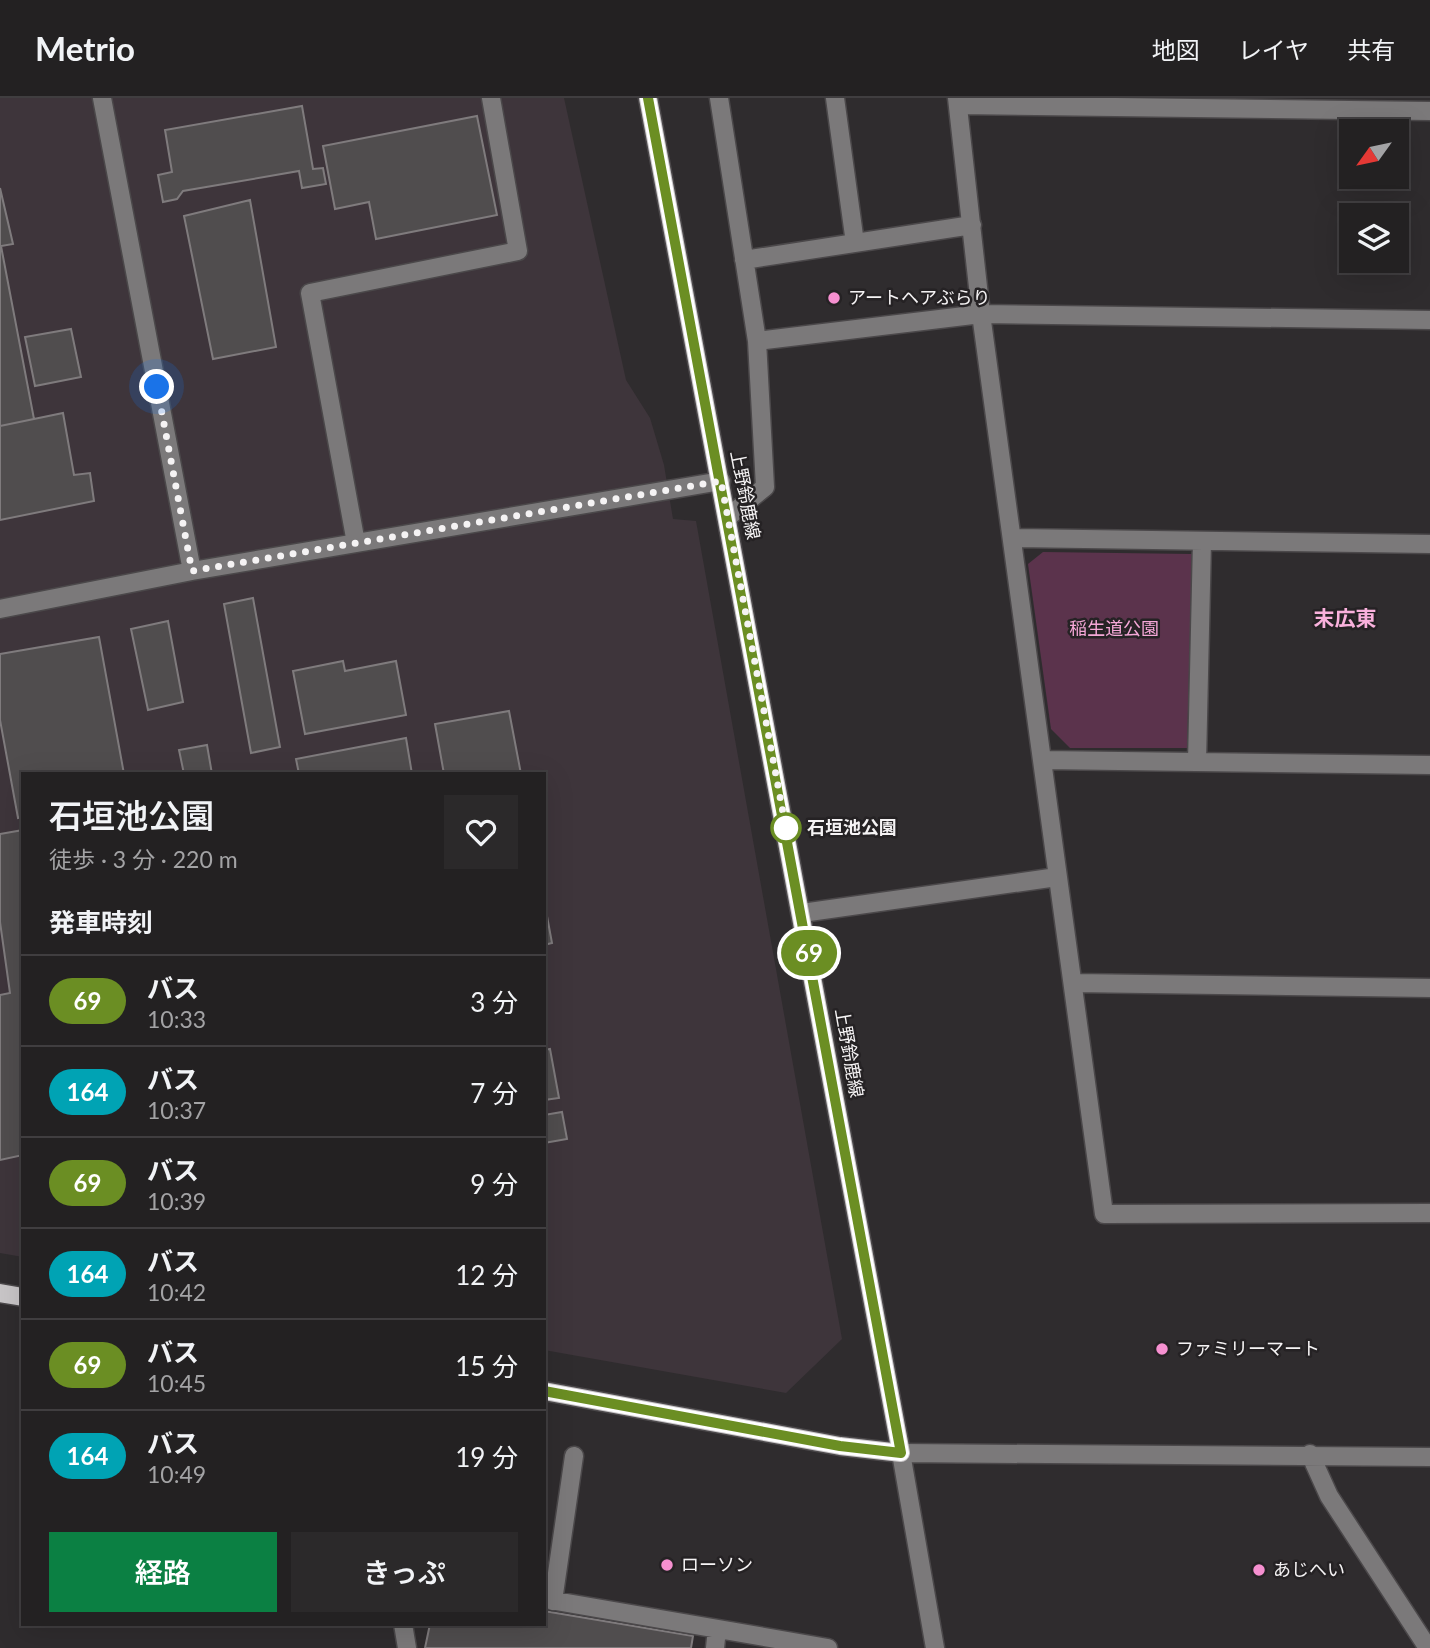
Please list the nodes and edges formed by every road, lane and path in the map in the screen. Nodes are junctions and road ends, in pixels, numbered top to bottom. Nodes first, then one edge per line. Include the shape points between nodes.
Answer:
1 (102, 98) edge
2 (491, 98) edge
3 (648, 98) edge
4 (719, 98) edge
5 (835, 98) edge
6 (958, 102) edge
7 (1430, 111) edge
8 (972, 225) junction
9 (855, 243) junction
10 (744, 260) junction
11 (981, 314) junction
12 (1430, 320) edge
13 (757, 341) junction
14 (721, 481) junction
15 (728, 517) junction
16 (1012, 538) junction
17 (1202, 541) junction
18 (356, 543) junction
19 (1430, 544) edge
20 (192, 571) junction
21 (0, 609) edge
22 (1043, 760) junction
23 (1197, 762) junction
24 (1430, 765) edge
25 (1057, 877) junction
26 (802, 913) junction
27 (1074, 983) junction
28 (1430, 988) edge
29 (1430, 1213) edge
30 (0, 1293) edge
31 (21, 1297) edge
32 (546, 1391) edge
33 (901, 1453) junction
34 (1310, 1454) junction
35 (574, 1456) dead end
36 (1430, 1457) edge
37 (548, 1600) edge
38 (403, 1626) edge
39 (717, 1629) junction
40 (407, 1648) edge
41 (715, 1648) edge
42 (828, 1648) edge
43 (936, 1648) edge
44 (1428, 1648) edge

1 - 20 street
2 - 18 street via 518,251 310,293
3 - 14 main road, 上野鈴鹿線
4 - 10 street
5 - 9 street
6 - 7 street
6 - 8 street
8 - 9 street
8 - 11 street
9 - 10 street
10 - 13 street
11 - 12 street
11 - 13 street
11 - 16 street
13 - 15 street via 765,487
14 - 15 main road, 上野鈴鹿線
14 - 18 street
15 - 26 main road, 上野鈴鹿線
16 - 17 street
16 - 22 street
17 - 19 street
17 - 23 street
18 - 20 street
20 - 21 street
22 - 23 street
22 - 25 street
23 - 24 street
25 - 26 street
25 - 27 street
26 - 33 main road, 上野鈴鹿線
27 - 28 street
27 - 29 street via 1104,1214
30 - 31 main road
32 - 33 main road via 840,1446
33 - 34 street
33 - 43 street
34 - 36 street
34 - 44 street via 1329,1496
35 - 37 street
37 - 39 street
38 - 40 street
39 - 41 street
39 - 42 street

